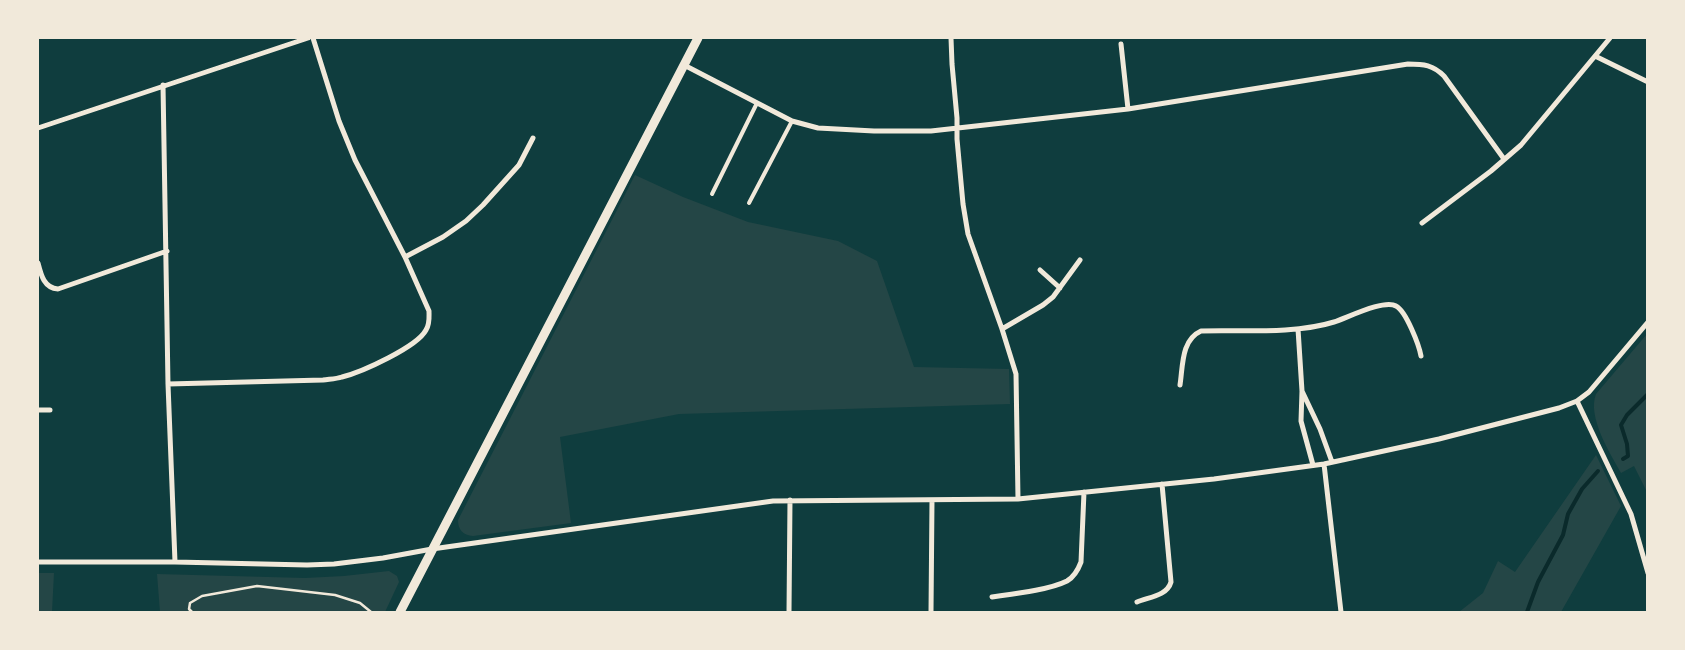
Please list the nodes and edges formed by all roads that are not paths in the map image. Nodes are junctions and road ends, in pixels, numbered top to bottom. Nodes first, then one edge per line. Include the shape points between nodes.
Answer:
1 (308, 38) edge
2 (313, 38) edge
3 (698, 38) edge
4 (951, 38) edge
5 (1610, 38) edge
6 (1121, 44) dead end
7 (1595, 56) junction
8 (684, 66) junction
9 (1648, 82) edge
10 (163, 85) junction
11 (757, 103) junction
12 (1128, 109) junction
13 (792, 121) junction
14 (38, 128) edge
15 (957, 128) junction
16 (533, 138) dead end
17 (1504, 160) junction
18 (712, 194) dead end
19 (749, 203) dead end
20 (1422, 223) dead end
21 (167, 251) junction
22 (406, 257) junction
23 (1080, 260) dead end
24 (38, 263) edge
25 (1040, 270) dead end
26 (1060, 288) junction
27 (1648, 322) edge
28 (1002, 329) junction
29 (1298, 329) junction
30 (1421, 356) dead end
31 (168, 384) junction
32 (1180, 385) dead end
33 (1302, 391) junction
34 (1577, 401) junction
35 (38, 410) edge
36 (50, 410) dead end
37 (1332, 462) junction
38 (1324, 464) junction
39 (1313, 465) junction
40 (1162, 484) junction
41 (1084, 492) junction
42 (1018, 499) junction
43 (790, 500) junction
44 (932, 500) junction
45 (432, 549) junction
46 (38, 562) edge
47 (175, 562) junction
48 (1648, 573) edge
49 (992, 597) dead end
50 (1137, 602) dead end
51 (400, 612) edge
52 (789, 612) edge
53 (931, 612) edge
54 (1341, 612) edge

1 - 10 street
2 - 22 street via 355,160
3 - 8 street
4 - 15 street
5 - 7 street
6 - 12 street
7 - 9 street
7 - 17 street via 1521,145
8 - 11 street
8 - 45 street
10 - 14 street
10 - 21 street
11 - 13 street
11 - 18 lane
12 - 15 street
12 - 17 street via 1423,64 1444,76
13 - 15 street via 818,128 865,131
13 - 19 lane
15 - 28 street via 968,234
16 - 22 street via 519,165 483,205 443,237
17 - 20 street
21 - 24 street via 58,289 44,282
21 - 31 street
22 - 31 street via 429,319 427,330 410,346 340,378
23 - 26 street
25 - 26 street
26 - 28 street via 1043,305
27 - 34 street via 1589,392
28 - 42 street via 1016,374
29 - 30 street via 1321,326 1385,304 1395,305 1403,313
29 - 32 street via 1201,331 1187,344
29 - 33 street
31 - 47 street
33 - 37 street
33 - 39 street via 1301,421
34 - 37 street via 1439,439
34 - 48 street via 1631,514
35 - 36 street
37 - 38 street
38 - 39 street
38 - 54 street
39 - 40 street
40 - 41 street
40 - 50 street via 1171,582 1164,592
41 - 42 street
41 - 49 street via 1078,571 1066,581
42 - 44 street
43 - 44 street
43 - 45 street
43 - 52 street
44 - 53 street
45 - 47 street via 334,564
45 - 51 street
46 - 47 street

